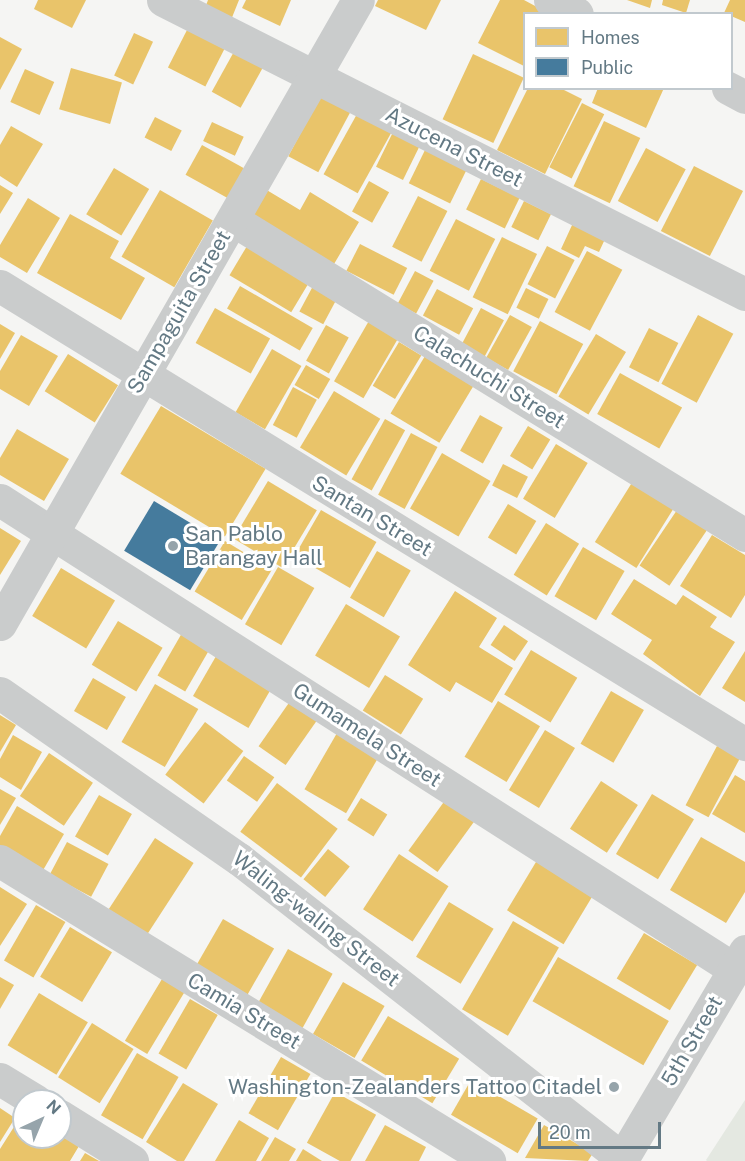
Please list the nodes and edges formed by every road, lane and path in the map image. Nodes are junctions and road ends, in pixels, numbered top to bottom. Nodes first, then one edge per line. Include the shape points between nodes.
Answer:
1 (163, 0) edge
2 (358, 0) edge
3 (550, 0) edge
4 (573, 12) edge
5 (314, 77) junction
6 (233, 220) junction
7 (0, 286) edge
8 (745, 294) edge
9 (141, 375) junction
10 (0, 500) edge
11 (54, 534) junction
12 (745, 535) edge
13 (0, 624) edge
14 (0, 693) edge
15 (745, 744) edge
16 (0, 861) edge
17 (740, 960) edge
18 (0, 1079) edge
19 (16, 1089) edge
20 (72, 1124) edge
21 (621, 1160) edge
22 (132, 1161) edge
23 (489, 1161) edge

1 - 5 street, Azucena Street
2 - 5 street, Sampaguita Street
3 - 4 street
5 - 6 street, Sampaguita Street
5 - 8 street, Azucena Street
6 - 9 street, Sampaguita Street
6 - 12 street, Calachuchi Street
7 - 9 street, Santan Street
9 - 11 street, Sampaguita Street
9 - 15 street, Santan Street
10 - 11 street, Gumamela Street
11 - 13 street, Sampaguita Street
11 - 17 street, Gumamela Street
14 - 21 street, Waling-waling Street via 239,859
16 - 23 street, Camia Street
17 - 21 street, 5th Street
18 - 19 street
20 - 22 street

